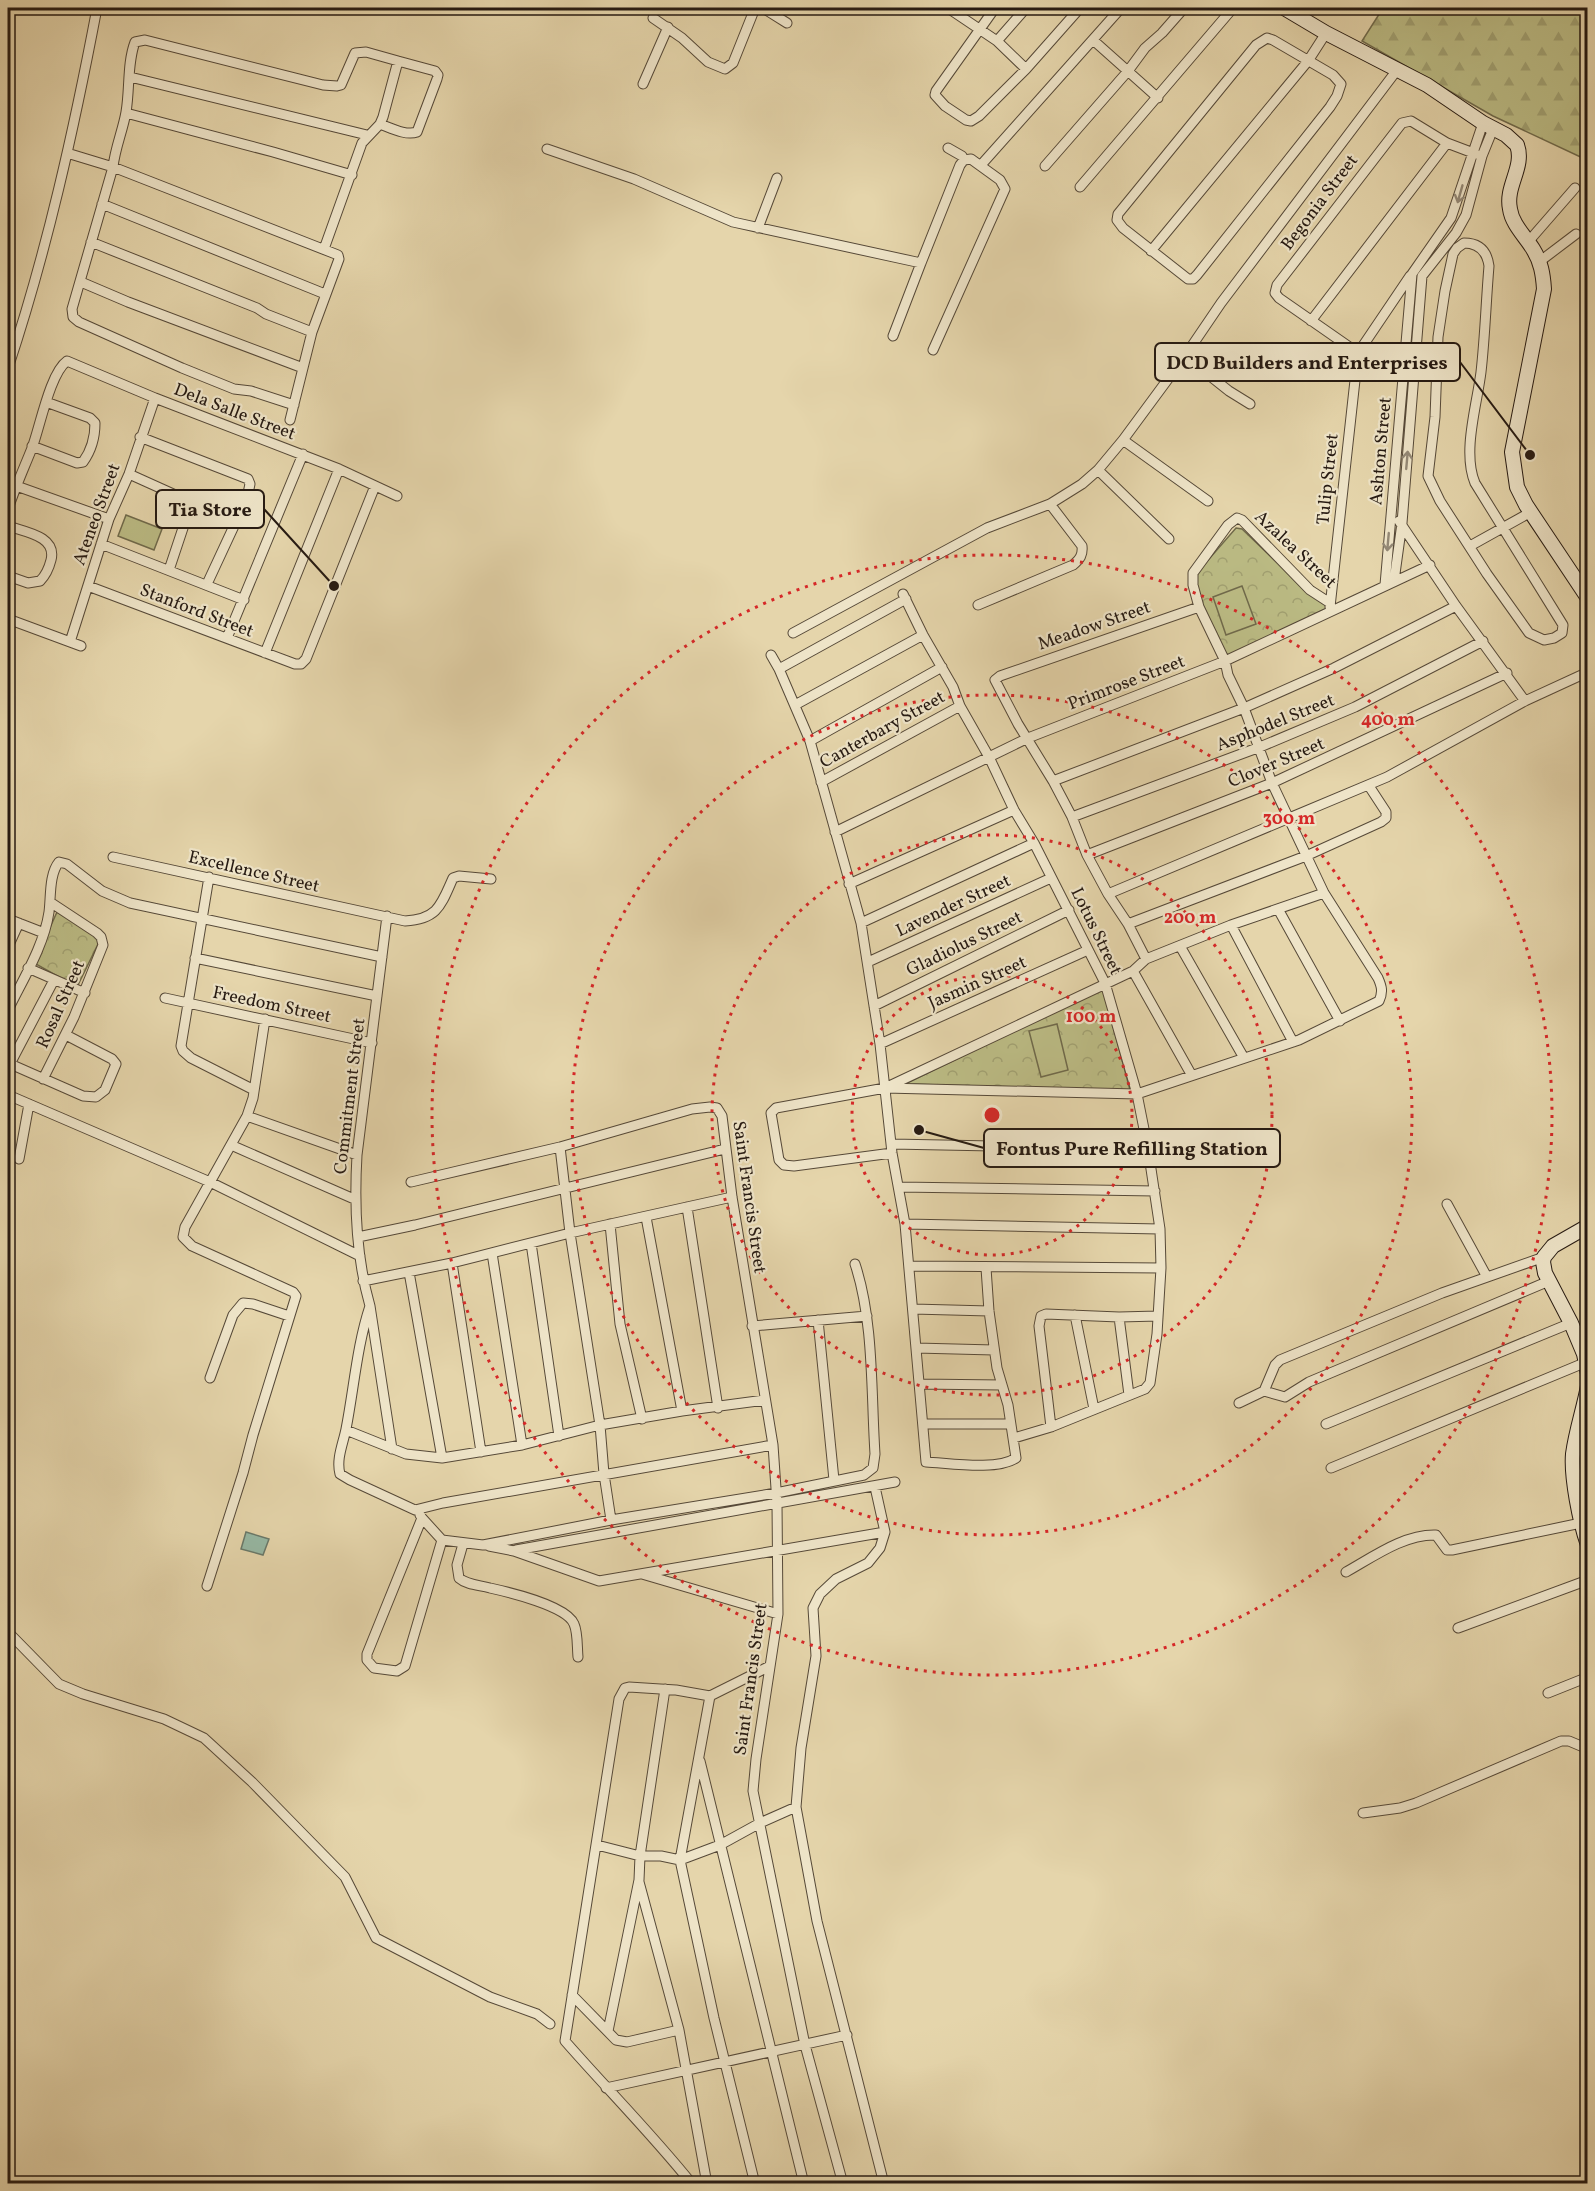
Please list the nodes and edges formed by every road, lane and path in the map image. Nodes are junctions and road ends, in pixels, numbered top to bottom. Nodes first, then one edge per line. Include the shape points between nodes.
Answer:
1 (97, 8) edge
2 (755, 8) edge
3 (763, 8) edge
4 (949, 8) edge
5 (995, 8) edge
6 (1026, 8) edge
7 (1080, 8) edge
8 (1121, 8) edge
9 (1184, 8) edge
10 (1233, 8) edge
11 (1284, 8) edge
12 (653, 18) dead end
13 (787, 23) dead end
14 (668, 27) junction
15 (978, 29) junction
16 (1326, 33) junction
17 (1093, 39) junction
18 (997, 41) junction
19 (398, 61) junction
20 (1308, 61) junction
21 (1026, 69) junction
22 (1128, 70) junction
23 (1397, 70) junction
24 (130, 77) junction
25 (643, 84) dead end
26 (1158, 98) junction
27 (126, 113) junction
28 (380, 124) junction
29 (1488, 126) junction
30 (367, 135) junction
31 (1447, 143) junction
32 (948, 148) dead end
33 (547, 149) dead end
34 (1472, 152) junction
35 (67, 153) junction
36 (1482, 156) junction
37 (964, 160) junction
38 (981, 165) junction
39 (1045, 166) dead end
40 (113, 167) junction
41 (352, 175) junction
42 (777, 178) dead end
43 (1080, 187) dead end
44 (1575, 188) dead end
45 (102, 204) junction
46 (758, 228) junction
47 (1576, 234) dead end
48 (91, 242) junction
49 (1528, 242) junction
50 (324, 249) junction
51 (1151, 251) junction
52 (1539, 262) junction
53 (921, 263) junction
54 (1412, 274) junction
55 (1422, 276) junction
56 (81, 282) junction
57 (325, 294) junction
58 (1311, 321) junction
59 (312, 332) junction
60 (893, 336) dead end
61 (933, 350) dead end
62 (1358, 353) junction
63 (1185, 356) junction
64 (8, 368) edge
65 (303, 368) junction
66 (155, 398) junction
67 (46, 402) junction
68 (1250, 404) dead end
69 (294, 405) junction
70 (290, 420) dead end
71 (140, 437) junction
72 (1123, 440) junction
73 (32, 446) junction
74 (303, 454) junction
75 (339, 469) junction
76 (1098, 470) junction
77 (129, 474) junction
78 (11, 484) edge
79 (375, 486) junction
80 (397, 496) dead end
81 (1208, 501) dead end
82 (1050, 504) junction
83 (8, 509) edge
84 (1391, 512) junction
85 (1531, 512) junction
86 (109, 519) junction
87 (1402, 523) junction
88 (8, 526) edge
89 (1502, 528) junction
90 (1168, 539) dead end
91 (101, 544) junction
92 (1470, 546) junction
93 (1430, 565) junction
94 (169, 570) junction
95 (8, 576) edge
96 (1394, 581) junction
97 (207, 584) junction
98 (1384, 585) junction
99 (88, 586) junction
100 (1587, 598) edge
101 (244, 600) junction
102 (978, 605) dead end
103 (1330, 606) junction
104 (1456, 606) junction
105 (1199, 607) junction
106 (8, 619) edge
107 (793, 633) dead end
108 (923, 635) junction
109 (227, 638) junction
110 (1483, 641) junction
111 (70, 642) junction
112 (81, 646) dead end
113 (265, 653) junction
114 (771, 655) dead end
115 (1225, 661) junction
116 (942, 667) junction
117 (779, 669) junction
118 (1587, 672) edge
119 (1507, 673) junction
120 (1525, 701) junction
121 (795, 705) junction
122 (960, 706) junction
123 (1244, 708) junction
124 (1028, 738) junction
125 (810, 741) junction
126 (1260, 747) junction
127 (989, 757) junction
128 (1053, 781) junction
129 (820, 782) junction
130 (1272, 783) junction
131 (1369, 786) junction
132 (1014, 810) junction
133 (1072, 817) junction
134 (1289, 820) junction
135 (835, 832) junction
136 (1034, 843) junction
137 (1087, 855) junction
138 (1306, 856) junction
139 (114, 857) dead end
140 (209, 877) junction
141 (1051, 878) junction
142 (491, 879) dead end
143 (849, 884) junction
144 (1324, 893) junction
145 (1108, 894) junction
146 (50, 902) junction
147 (1278, 909) junction
148 (1069, 910) junction
149 (387, 916) junction
150 (8, 918) edge
151 (201, 919) junction
152 (19, 923) junction
153 (861, 923) junction
154 (1128, 924) junction
155 (1231, 925) junction
156 (44, 933) junction
157 (1180, 946) junction
158 (8, 947) edge
159 (1088, 950) junction
160 (382, 957) junction
161 (195, 958) junction
162 (1146, 959) junction
163 (868, 962) junction
164 (28, 968) junction
165 (1133, 971) junction
166 (54, 980) junction
167 (1105, 983) junction
168 (85, 993) junction
169 (377, 996) junction
170 (165, 998) dead end
171 (188, 1003) junction
172 (874, 1006) junction
173 (8, 1010) edge
174 (265, 1019) junction
175 (1340, 1021) junction
176 (66, 1035) junction
177 (1293, 1042) junction
178 (372, 1043) junction
179 (879, 1044) junction
180 (1244, 1058) junction
181 (9, 1063) edge
182 (1191, 1074) junction
183 (43, 1079) junction
184 (885, 1088) junction
185 (254, 1090) junction
186 (1137, 1094) junction
187 (8, 1095) edge
188 (29, 1104) junction
189 (247, 1116) junction
190 (231, 1145) junction
191 (560, 1148) junction
192 (725, 1149) junction
193 (892, 1149) junction
194 (1148, 1149) junction
195 (357, 1155) junction
196 (19, 1159) dead end
197 (210, 1182) junction
198 (411, 1182) dead end
199 (565, 1187) junction
200 (899, 1187) junction
201 (1155, 1191) junction
202 (732, 1197) junction
203 (354, 1199) junction
204 (1447, 1204) dead end
205 (687, 1207) junction
206 (646, 1217) junction
207 (610, 1224) junction
208 (905, 1224) junction
209 (1587, 1226) edge
210 (1160, 1229) junction
211 (570, 1233) junction
212 (358, 1237) junction
213 (531, 1243) junction
214 (492, 1253) junction
215 (360, 1256) junction
216 (1544, 1257) junction
217 (452, 1263) junction
218 (855, 1264) dead end
219 (910, 1266) junction
220 (986, 1268) junction
221 (1161, 1268) junction
222 (409, 1272) junction
223 (1487, 1277) junction
224 (363, 1281) junction
225 (1550, 1281) junction
226 (370, 1306) junction
227 (913, 1309) junction
228 (989, 1311) junction
229 (1075, 1315) junction
230 (289, 1316) junction
231 (867, 1316) junction
232 (1158, 1316) junction
233 (1119, 1317) junction
234 (818, 1320) junction
235 (1571, 1323) junction
236 (752, 1326) junction
237 (916, 1348) junction
238 (994, 1350) junction
239 (1586, 1368) edge
240 (210, 1378) dead end
241 (920, 1384) junction
242 (1002, 1385) junction
243 (1587, 1386) edge
244 (1264, 1391) junction
245 (1129, 1395) junction
246 (765, 1400) junction
247 (1239, 1403) dead end
248 (718, 1408) junction
249 (1094, 1409) junction
250 (682, 1411) junction
251 (642, 1419) junction
252 (923, 1424) junction
253 (1010, 1424) junction
254 (1326, 1424) dead end
255 (600, 1425) junction
256 (1051, 1427) junction
257 (346, 1430) junction
258 (559, 1436) junction
259 (1014, 1438) junction
260 (522, 1445) junction
261 (772, 1445) junction
262 (392, 1449) junction
263 (481, 1452) junction
264 (442, 1458) junction
265 (1331, 1468) dead end
266 (604, 1474) junction
267 (834, 1480) junction
268 (895, 1482) dead end
269 (875, 1487) junction
270 (776, 1493) junction
271 (777, 1503) junction
272 (419, 1514) junction
273 (611, 1520) junction
274 (1581, 1523) junction
275 (885, 1532) junction
276 (442, 1540) junction
277 (464, 1544) junction
278 (483, 1545) junction
279 (1587, 1545) edge
280 (514, 1551) junction
281 (779, 1551) junction
282 (1346, 1572) dead end
283 (640, 1573) junction
284 (1587, 1580) edge
285 (207, 1586) dead end
286 (778, 1614) junction
287 (1458, 1628) dead end
288 (8, 1632) edge
289 (578, 1657) dead end
290 (770, 1666) junction
291 (1587, 1677) edge
292 (665, 1689) junction
293 (1548, 1693) dead end
294 (710, 1696) junction
295 (1587, 1749) edge
296 (699, 1757) junction
297 (796, 1807) junction
298 (1363, 1813) dead end
299 (760, 1823) junction
300 (597, 1845) junction
301 (720, 1845) junction
302 (640, 1856) junction
303 (680, 1860) junction
304 (639, 1880) junction
305 (572, 1995) junction
306 (550, 2024) dead end
307 (679, 2030) junction
308 (608, 2031) junction
309 (847, 2035) junction
310 (805, 2045) junction
311 (771, 2053) junction
312 (725, 2061) junction
313 (686, 2072) junction
314 (606, 2088) junction
315 (692, 2184) edge
316 (707, 2184) edge
317 (755, 2184) edge
318 (804, 2184) edge
319 (843, 2184) edge
320 (884, 2184) edge

1 - 35 street
2 - 14 street via 733,63 725,69 708,62
3 - 13 street
4 - 15 street
5 - 15 street
6 - 18 street
7 - 21 street
8 - 17 street
9 - 22 street
10 - 26 street
11 - 16 street
12 - 14 street
14 - 25 street
15 - 18 street
15 - 21 street via 935,95 945,106 970,121
16 - 20 street
16 - 23 street
17 - 22 street
17 - 38 street
18 - 21 street
19 - 24 street via 355,53 341,85 331,86 145,40 135,42
19 - 28 street
19 - 28 street via 435,71 437,79 417,132
20 - 51 street
20 - 51 street via 1267,38 1256,45 1118,214 1119,223
20 - 51 street via 1337,78 1341,84 1337,96 1197,275 1192,279 1182,277
22 - 26 street
22 - 39 street
23 - 29 street
23 - 63 street
24 - 27 street
24 - 30 street
26 - 43 street
27 - 40 street
27 - 41 street
28 - 30 street
29 - 34 street, Ashton Street
29 - 36 street
29 - 49 street via 1517,145 1520,152 1509,198 1510,211
30 - 41 street
31 - 34 street, Begonia Street
31 - 58 street
31 - 58 street, Begonia Street via 1411,121 1395,129 1275,289 1279,298
32 - 37 street
33 - 46 street via 634,179 733,222
34 - 36 street, Begonia Street
34 -> 54 street, Ashton Street via 1451,218
35 - 40 street
35 - 64 street via 43,254
36 - 55 street via 1466,215
37 - 38 street
37 - 53 street
38 - 61 street via 1005,189
40 - 45 street
40 - 50 street
41 - 50 street
42 - 46 street
44 - 49 street
45 - 48 street
45 - 57 street
46 - 53 street
47 - 52 street
48 - 56 street
48 - 59 street
49 - 52 street
50 - 57 street via 339,259
52 - 85 street via 1544,289 1512,452 1517,487
53 - 60 street
54 - 55 street
54 - 62 street
54 - 84 street, Ashton Street
87 -> 55 street, Ashton Street
56 - 65 street
56 - 69 street via 72,309 79,322 234,389
57 - 59 street
58 - 62 street, Begonia Street
59 - 65 street
62 - 103 street, Tulip Street
63 - 68 street
63 - 72 street
65 - 69 street
66 - 67 street, Dela Salle Street via 67,361 60,366
66 - 71 street, Ateneo Street
66 - 74 street, Dela Salle Street
67 - 73 street
67 - 73 street via 95,423 88,455 77,463
69 - 70 street
71 - 77 street, Ateneo Street
71 - 97 street via 248,479 247,498
72 - 76 street
72 - 81 street
73 - 78 street
74 - 75 street, Dela Salle Street
74 - 101 street
75 - 79 street, Dela Salle Street
75 - 113 street
76 - 82 street
76 - 90 street
77 - 86 street, Ateneo Street
77 - 94 street via 189,504
78 - 83 street
78 - 86 street
79 - 80 street, Dela Salle Street
79 - 113 street, Stanford Street via 306,659 295,664
82 - 102 street via 1082,546 1078,560
82 - 107 street via 987,528
84 - 87 street
84 -> 98 street, Ashton Street
85 - 89 street
85 - 100 street
86 - 91 street, Ateneo Street
87 - 93 street
87 - 96 street, Ashton Street
88 - 95 street via 43,539 52,552 47,573 40,581 28,583
89 - 92 street
89 - 92 street via 1563,625 1562,633 1554,638 1544,640 1529,633
89 - 92 street via 1470,472 1489,266 1480,247 1464,243 1450,259 1445,291 1428,476
91 - 94 street
91 - 99 street, Ateneo Street
93 - 96 street, Primrose Street
93 - 104 street
94 - 97 street
96 - 98 street, Primrose Street
97 - 101 street
98 - 103 street, Primrose Street
99 - 109 street, Stanford Street
99 - 111 street, Ateneo Street
101 - 109 street
103 - 105 street, Azalea Street via 1237,518 1193,573 1192,585
103 - 115 street, Primrose Street
104 - 110 street
104 - 123 street
105 - 115 street
105 - 124 street, Meadow Street via 996,677 995,683
106 - 111 street
108 - 116 street, Lotus Street
108 - 117 street, Lotus Street via 904,596
108 - 121 street
109 - 113 street, Stanford Street
110 - 119 street
110 - 126 street, Asphodel Street via 1355,707
111 - 112 street
114 - 117 street
115 - 123 street
115 - 124 street, Primrose Street
116 - 122 street, Lotus Street
116 - 125 street
117 - 121 street
118 - 120 street
119 - 120 street
119 - 130 street, Clover Street
120 - 131 street
121 - 125 street
122 - 127 street, Lotus Street
122 - 129 street, Canterbary Street
123 - 126 street
123 - 128 street
124 - 127 street, Primrose Street
124 - 128 street
125 - 129 street
126 - 130 street
126 - 133 street, Asphodel Street
127 - 132 street, Lotus Street
127 - 135 street, Primrose Street
128 - 133 street
129 - 135 street
130 - 134 street
130 - 137 street, Clover Street
131 - 134 street
131 - 138 street via 1386,818
132 - 136 street, Lotus Street
132 - 143 street
133 - 137 street
134 - 138 street
134 - 145 street
135 - 143 street
136 - 141 street, Lotus Street
136 - 153 street
137 - 145 street
138 - 144 street
138 - 154 street
139 - 140 street, Excellence Street
140 - 149 street, Excellence Street
140 - 151 street
141 - 148 street, Lotus Street
141 - 163 street, Lavender Street
142 - 149 street, Excellence Street via 453,878 445,901 422,920
143 - 153 street
144 - 147 street
144 - 175 street via 1382,987 1379,1000
145 - 154 street
146 - 151 street via 54,870 62,862 119,900
146 - 156 street
146 - 168 street, Rosal Street via 103,941
147 - 155 street
147 - 175 street
148 - 159 street, Lotus Street
148 - 172 street, Gladiolus Street
149 - 160 street, Commitment Street
150 - 152 street
151 - 160 street
151 - 161 street
152 - 156 street
152 - 158 street
153 - 163 street
154 - 162 street
155 - 157 street
155 - 177 street
156 - 164 street
157 - 162 street
157 - 180 street
159 - 167 street, Lotus Street
159 - 179 street, Jasmin Street
160 - 169 street, Commitment Street
161 - 169 street
161 - 171 street
162 - 165 street
163 - 172 street
164 - 166 street
164 - 173 street
165 - 167 street
165 - 182 street
166 - 168 street
166 - 181 street
167 - 184 street
167 - 186 street, Lotus Street
168 - 176 street, Rosal Street
169 - 178 street, Commitment Street
170 - 171 street, Freedom Street
171 - 174 street, Freedom Street
171 - 185 street via 183,1051
172 - 179 street
174 - 178 street, Freedom Street
174 - 185 street
175 - 177 street
176 - 183 street, Rosal Street
176 - 183 street via 116,1064 105,1089 96,1097 83,1096
177 - 180 street
178 - 195 street, Commitment Street
179 - 184 street
180 - 182 street
181 - 183 street
182 - 186 street
184 - 186 street
184 - 193 street
184 - 193 street via 776,1108 771,1117 778,1160 784,1165
185 - 189 street
186 - 194 street, Lotus Street
187 - 188 street
188 - 196 street
188 - 197 street
189 - 190 street
189 - 195 street
190 - 197 street
190 - 203 street
191 - 192 street, Saint Francis Street via 710,1107 717,1108 722,1116
191 - 198 street
191 - 199 street
192 - 199 street
192 - 202 street, Saint Francis Street
193 - 194 street
193 - 200 street
194 - 201 street, Lotus Street
195 - 203 street, Commitment Street
197 - 215 street
197 - 230 street via 185,1227 185,1240 293,1292 296,1300
199 - 211 street
199 - 212 street
200 - 201 street
200 - 208 street
201 - 210 street, Lotus Street
202 - 205 street
202 - 236 street, Saint Francis Street
203 - 212 street, Commitment Street
204 - 223 street
205 - 206 street
205 - 248 street
206 - 207 street
206 - 250 street
207 - 211 street
207 - 251 street via 620,1324
208 - 210 street
208 - 219 street
209 - 216 street via 1559,1242
210 - 221 street, Lotus Street
211 - 213 street
211 - 255 street
212 - 215 street, Commitment Street
213 - 214 street
213 - 258 street
214 - 217 street
214 - 260 street
215 - 224 street, Commitment Street
216 - 223 street
216 - 225 street via 1543,1267
217 - 222 street
217 - 263 street
218 - 231 street
219 - 220 street
219 - 227 street
220 - 221 street
220 - 228 street
221 - 232 street, Lotus Street
222 - 224 street
222 - 264 street
223 - 244 street via 1280,1360
224 - 226 street, Commitment Street
225 - 235 street
225 - 244 street via 1326,1374 1285,1397
226 - 257 street
226 - 262 street, Commitment Street
227 - 228 street
227 - 237 street
228 - 238 street
229 - 233 street
229 - 249 street
229 - 256 street via 1046,1314 1040,1320
230 - 240 street via 243,1303 233,1315
230 - 285 street
231 - 234 street
231 - 267 street via 875,1461 864,1475
232 - 233 street
232 - 245 street, Lotus Street via 1150,1383
233 - 245 street
234 - 236 street
234 - 267 street
235 - 239 street
235 - 254 street
236 - 246 street, Saint Francis Street
237 - 238 street
237 - 241 street
238 - 242 street
239 - 265 street
241 - 242 street
241 - 252 street
242 - 253 street
243 - 274 street via 1573,1454
244 - 247 street
245 - 249 street, Lotus Street
246 - 248 street
246 - 261 street, Saint Francis Street
248 - 250 street
249 - 256 street, Lotus Street
250 - 251 street
251 - 255 street
252 - 253 street
252 - 259 street via 926,1462 1010,1462 1016,1458
253 - 259 street
255 - 258 street
255 - 266 street
256 - 259 street, Lotus Street
257 - 262 street
257 - 272 street via 338,1465 340,1474
258 - 260 street
260 - 263 street
261 - 266 street
261 - 270 street, Saint Francis Street
262 - 264 street
263 - 264 street
266 - 272 street via 443,1503
266 - 273 street
267 - 270 street
268 - 269 street
269 - 271 street
269 - 275 street
270 - 271 street, Saint Francis Street
270 - 273 street
271 - 280 street
271 - 281 street, Saint Francis Street
272 - 276 street
272 - 276 street via 367,1654 374,1668 397,1671 405,1666
273 - 278 street
274 - 279 street
274 - 282 street via 1452,1550 1447,1550 1436,1535 1422,1536 1389,1548
275 - 281 street
275 - 297 street via 875,1555 836,1579 820,1593 813,1608 816,1656
276 - 277 street
277 - 278 street
277 - 289 street via 456,1564 459,1578 569,1616 574,1624
278 - 280 street
280 - 283 street via 599,1581
281 - 283 street
281 - 286 street, Saint Francis Street
283 - 286 street
284 - 287 street
286 - 290 street, Saint Francis Street
288 - 306 street via 59,1684 164,1719 204,1738 340,1871 376,1938 490,1997 537,2014
290 - 294 street
290 - 299 street, Saint Francis Street via 753,1778
291 - 293 street
292 - 294 street
292 - 300 street via 629,1687 619,1700
292 - 302 street
294 - 296 street
295 - 298 street via 1575,1742 1561,1741 1416,1803
296 - 301 street
296 - 303 street
297 - 299 street
297 - 309 street via 817,1921
299 - 301 street
299 - 310 street, Saint Francis Street
300 - 302 street
300 - 305 street
301 - 303 street
301 - 311 street
302 - 303 street
302 - 304 street
303 - 312 street
304 - 307 street
304 - 308 street
305 - 308 street
305 - 314 street via 565,2041
307 - 308 street via 622,2042
307 - 313 street
309 - 310 street
309 - 320 street
310 - 311 street
310 - 319 street, Saint Francis Street
311 - 312 street
311 - 318 street
312 - 313 street
312 - 317 street
313 - 314 street
313 - 316 street
314 - 315 street via 654,2137

